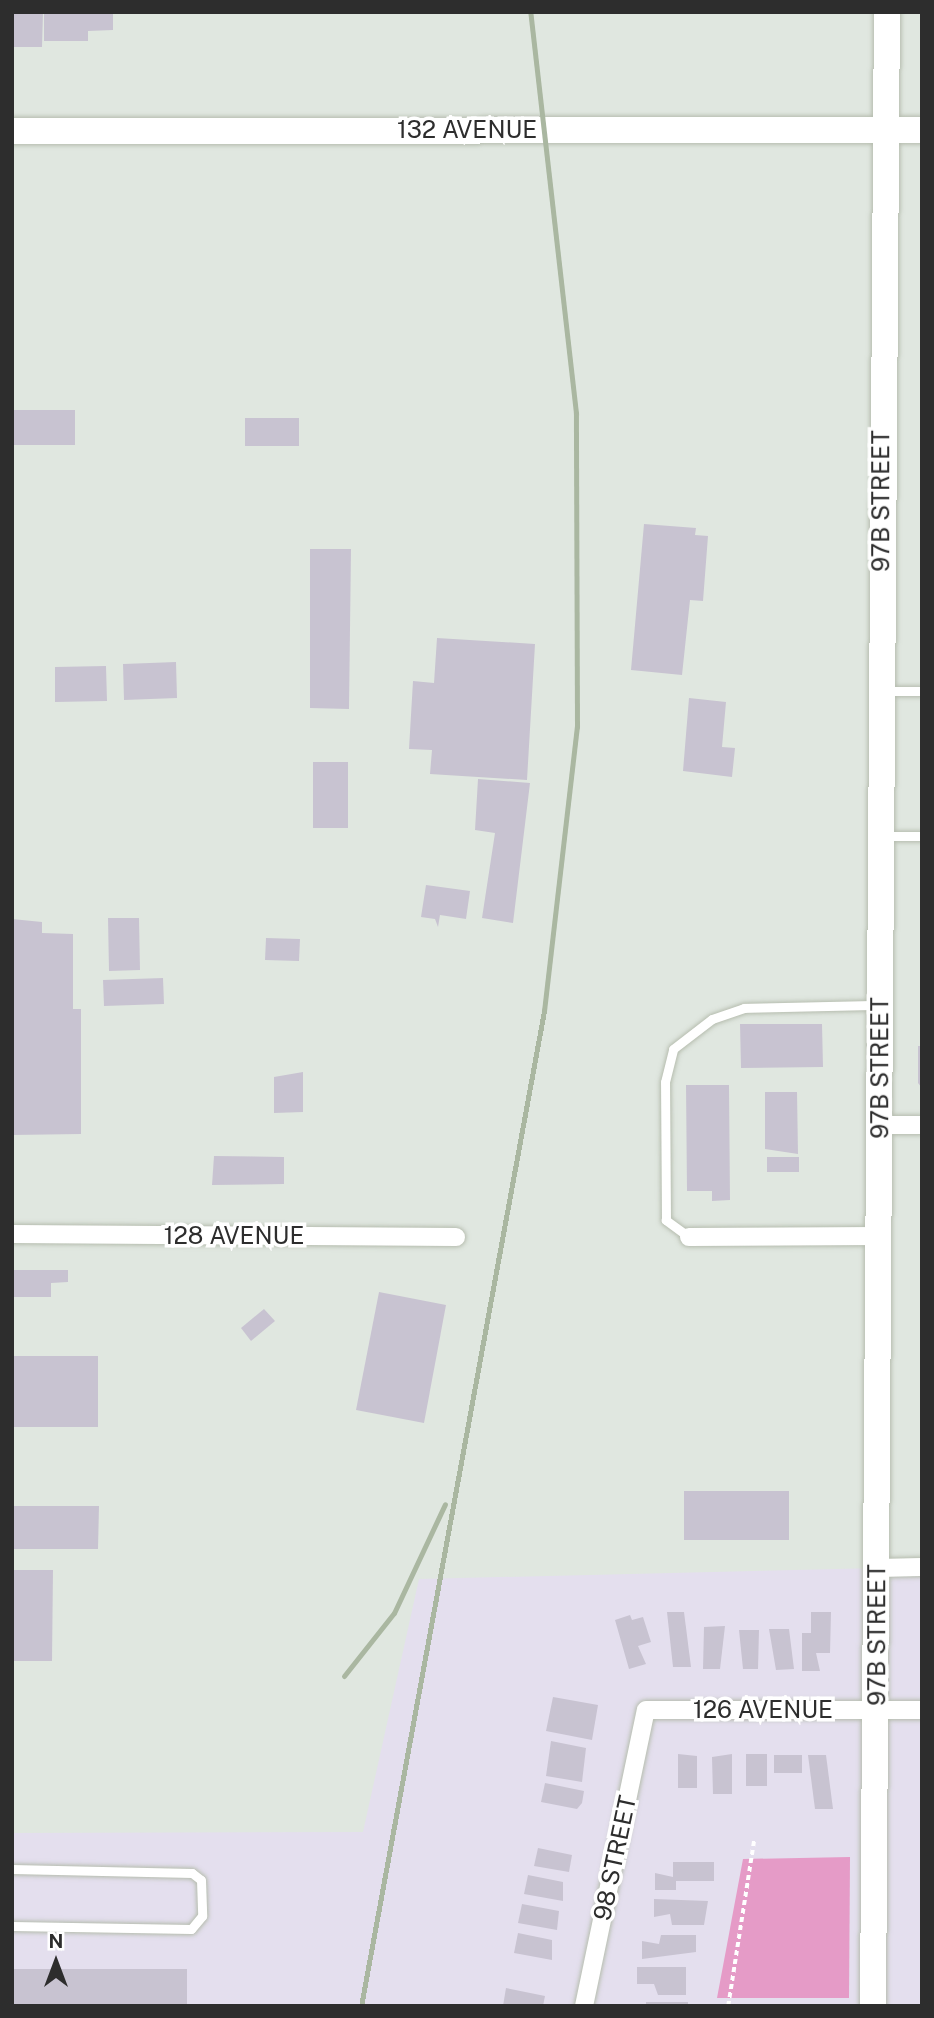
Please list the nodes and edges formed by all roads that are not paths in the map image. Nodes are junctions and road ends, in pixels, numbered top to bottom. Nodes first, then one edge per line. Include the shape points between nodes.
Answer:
1 (887, 12) edge
2 (882, 130) junction
3 (922, 130) edge
4 (12, 131) edge
5 (880, 691) junction
6 (922, 691) edge
7 (880, 836) junction
8 (922, 836) edge
9 (881, 1005) junction
10 (881, 1125) junction
11 (922, 1125) edge
12 (12, 1234) edge
13 (879, 1236) junction
14 (456, 1237) dead end
15 (689, 1237) joint
16 (922, 1567) edge
17 (877, 1568) junction
18 (646, 1710) joint
19 (876, 1710) junction
20 (922, 1710) edge
21 (12, 1869) edge
22 (12, 1926) edge
23 (584, 2006) edge
24 (873, 2006) edge

1 - 2 street, 97B STREET
2 - 3 street, 132 AVENUE
2 - 4 street, 132 AVENUE
2 - 5 street, 97B STREET
5 - 6 lane
5 - 7 street, 97B STREET
7 - 8 lane
7 - 9 street, 97B STREET
9 - 10 street, 97B STREET
9 - 15 lane via 744,1008 712,1019 673,1049 665,1082 666,1220
10 - 11 street
10 - 13 street, 97B STREET
12 - 14 street, 128 AVENUE
13 - 15 street
13 - 17 street, 97B STREET
16 - 17 street
17 - 19 street, 97B STREET
18 - 19 street, 126 AVENUE
18 - 23 street, 98 STREET
19 - 20 street, 126 AVENUE
19 - 24 street, 97B STREET
21 - 22 lane via 192,1873 201,1881 202,1916 191,1929

